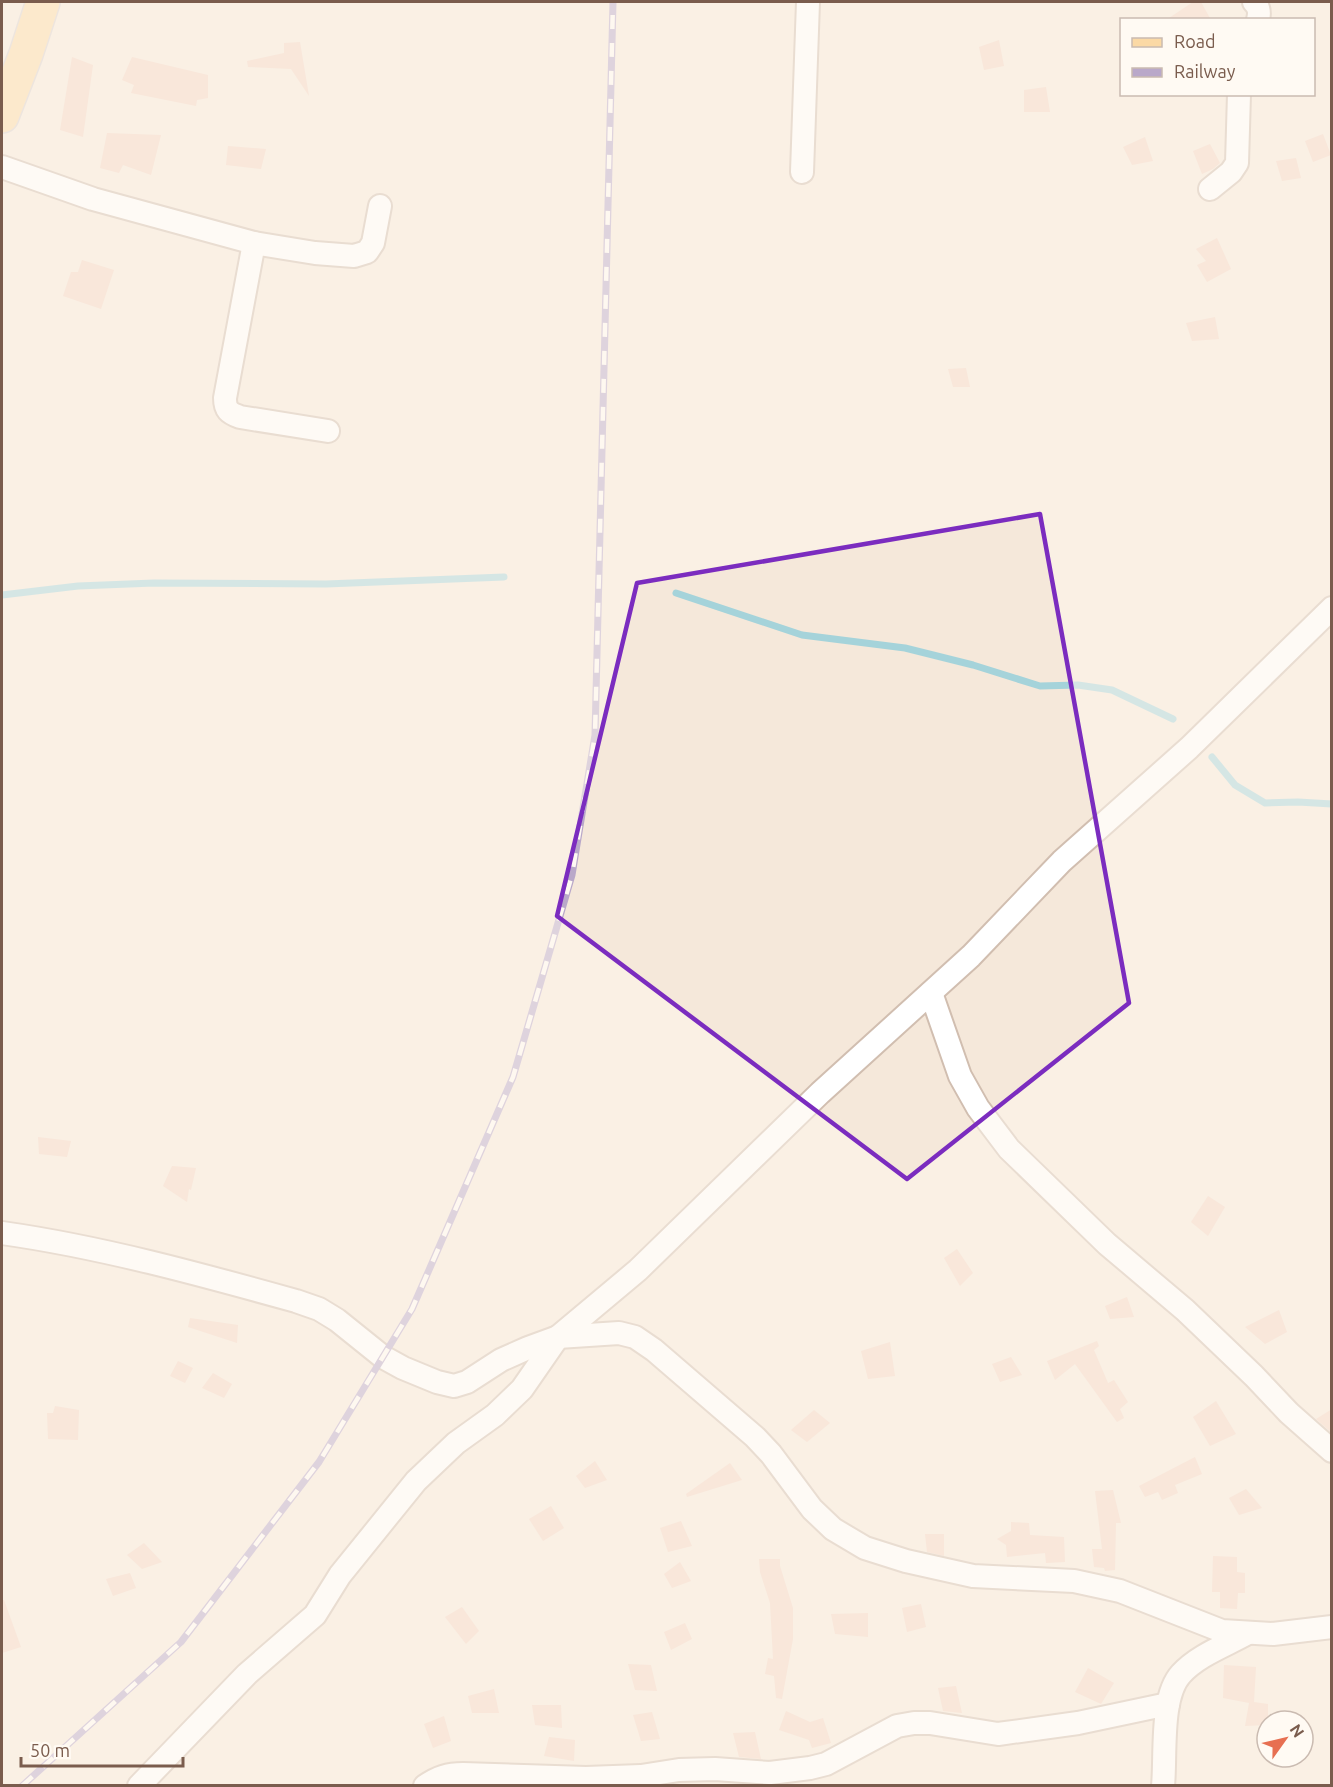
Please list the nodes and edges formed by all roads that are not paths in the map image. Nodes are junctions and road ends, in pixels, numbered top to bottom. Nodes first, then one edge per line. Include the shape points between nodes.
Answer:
1 (44, 2) edge
2 (808, 2) edge
3 (1254, 2) edge
4 (1259, 18) edge
5 (1239, 96) edge
6 (2, 116) edge
7 (2, 167) edge
8 (802, 172) dead end
9 (1210, 189) dead end
10 (380, 206) dead end
11 (254, 243) junction
12 (328, 431) dead end
13 (1332, 608) edge
14 (931, 993) junction
15 (2, 1233) edge
16 (558, 1337) junction
17 (1332, 1451) edge
18 (1332, 1627) edge
19 (1248, 1634) junction
20 (1168, 1704) junction
21 (140, 1785) edge
22 (425, 1785) edge
23 (1162, 1785) edge

1 - 6 main road
2 - 8 street
3 - 4 street via 1258,5
5 - 9 street via 1237,163
7 - 11 street via 93,199
10 - 11 street via 373,243 367,252 354,256
11 - 12 street via 225,407 230,414 240,417
13 - 14 street via 1189,747 1062,861
14 - 16 street via 820,1093 638,1270
14 - 17 street via 960,1076 1009,1149
15 - 16 street via 144,1261 296,1301 337,1320 403,1368 454,1386 501,1360
16 - 19 street via 619,1333 635,1337 654,1350 755,1437 812,1509 833,1529 865,1548 973,1576 1074,1581 1120,1591 1222,1631
16 - 21 street via 522,1389 416,1481 340,1575 315,1615 247,1674
18 - 19 street
19 - 20 street via 1198,1660 1182,1673
20 - 22 street via 1078,1723 998,1734 914,1723 897,1726 826,1764 770,1773 715,1769 586,1778 463,1773 447,1774
20 - 23 street

